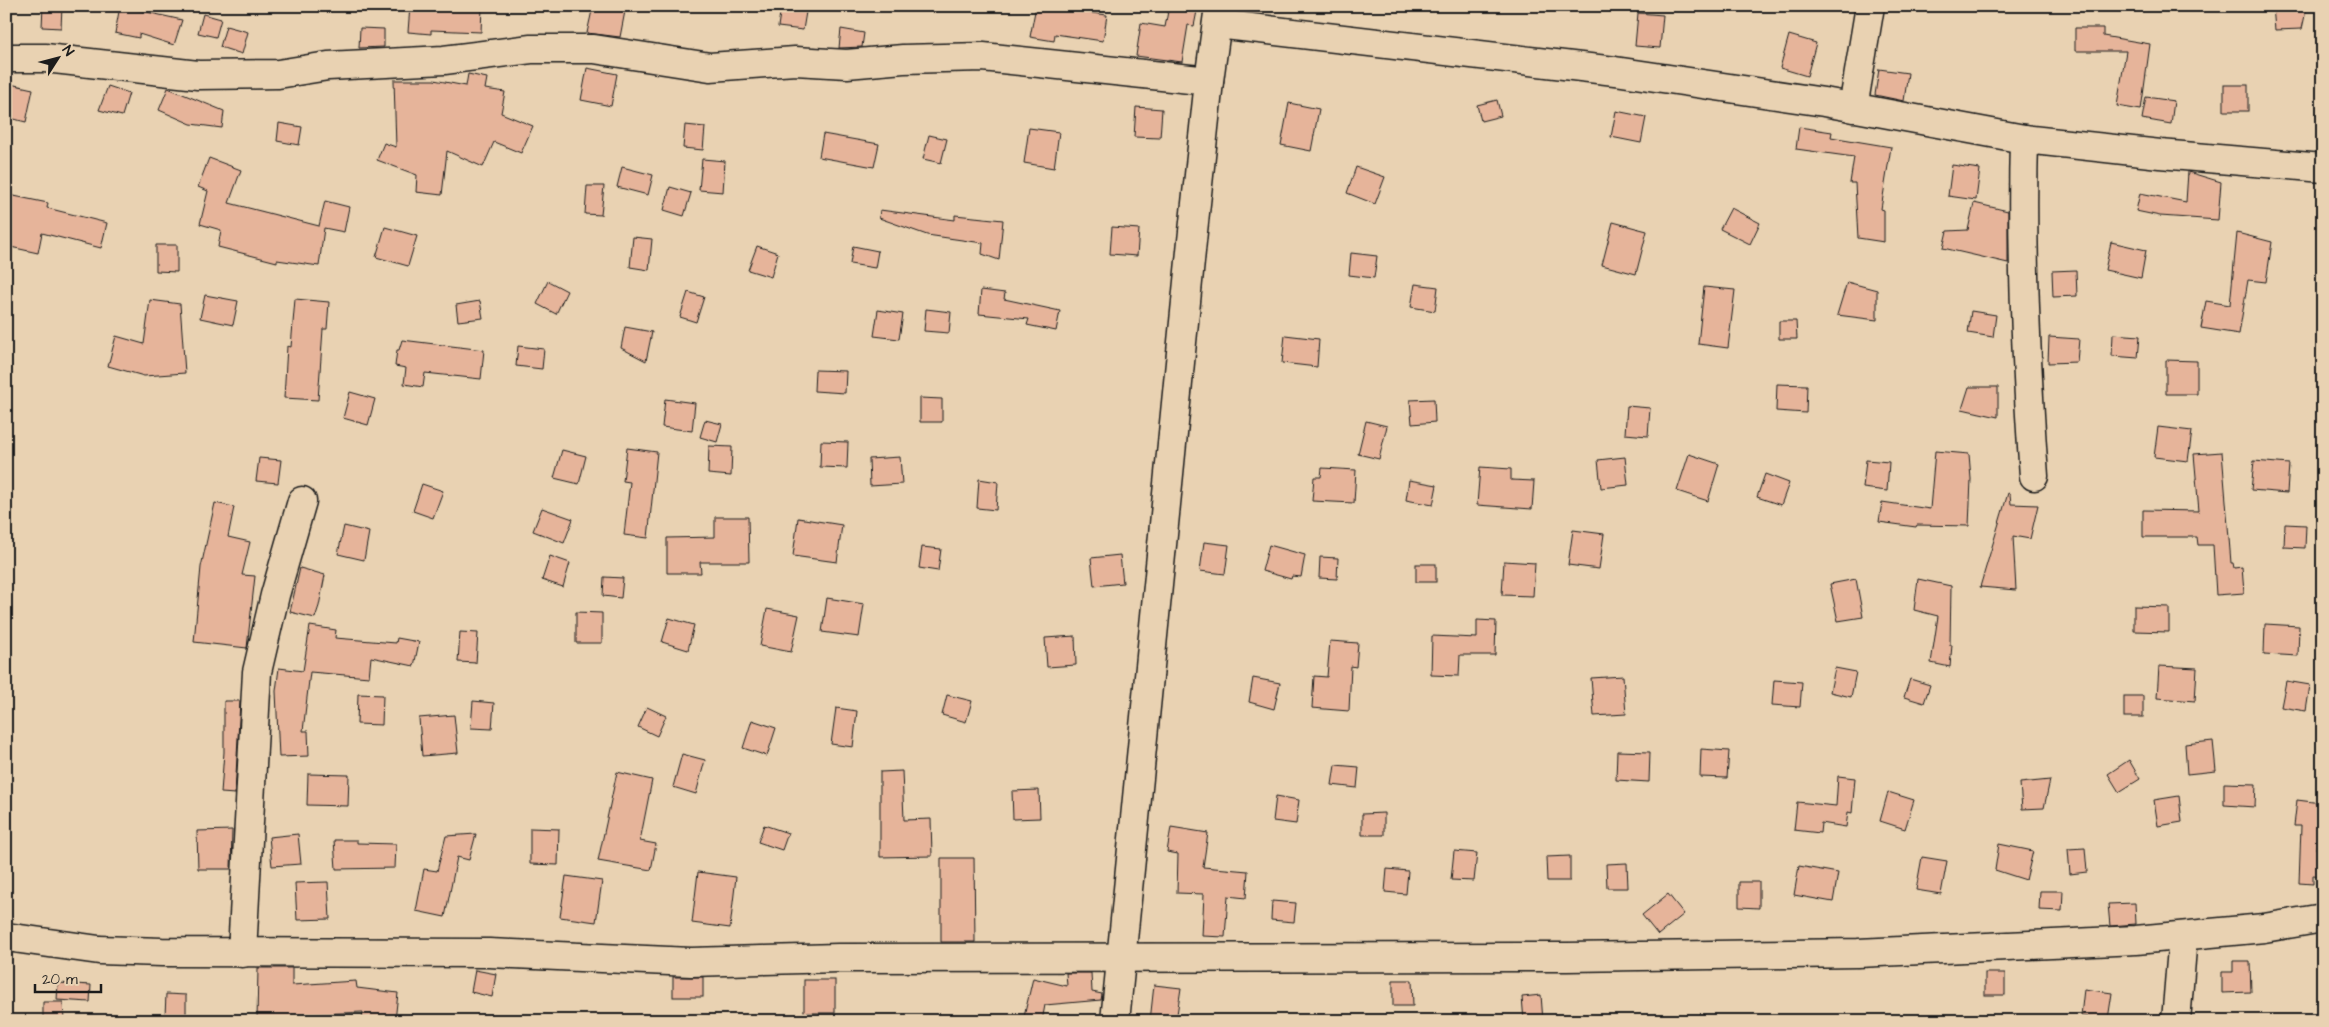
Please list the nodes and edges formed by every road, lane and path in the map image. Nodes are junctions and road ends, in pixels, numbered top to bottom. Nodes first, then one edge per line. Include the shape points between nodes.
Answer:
1 (1870, 6) edge
2 (1218, 15) edge
3 (6, 58) edge
4 (1209, 81) junction
5 (1854, 108) junction
6 (2024, 139) junction
7 (2323, 168) edge
8 (2034, 476) dead end
9 (302, 501) dead end
10 (2323, 918) edge
11 (2183, 936) junction
12 (6, 937) edge
13 (242, 953) junction
14 (1121, 957) junction
15 (1115, 1021) edge
16 (2176, 1021) edge

1 - 5 street
2 - 4 street
2 - 5 street
3 - 4 street via 46,58 198,75 278,74 328,66 444,60 530,49 594,49 710,67 795,61 847,64 984,57
4 - 14 street
5 - 6 street
6 - 7 street
6 - 8 street via 2024,339
9 - 13 street via 257,672
10 - 11 street
11 - 14 street via 1858,953
11 - 16 street
12 - 13 street via 99,950
13 - 14 street via 489,953 690,962
14 - 15 street

